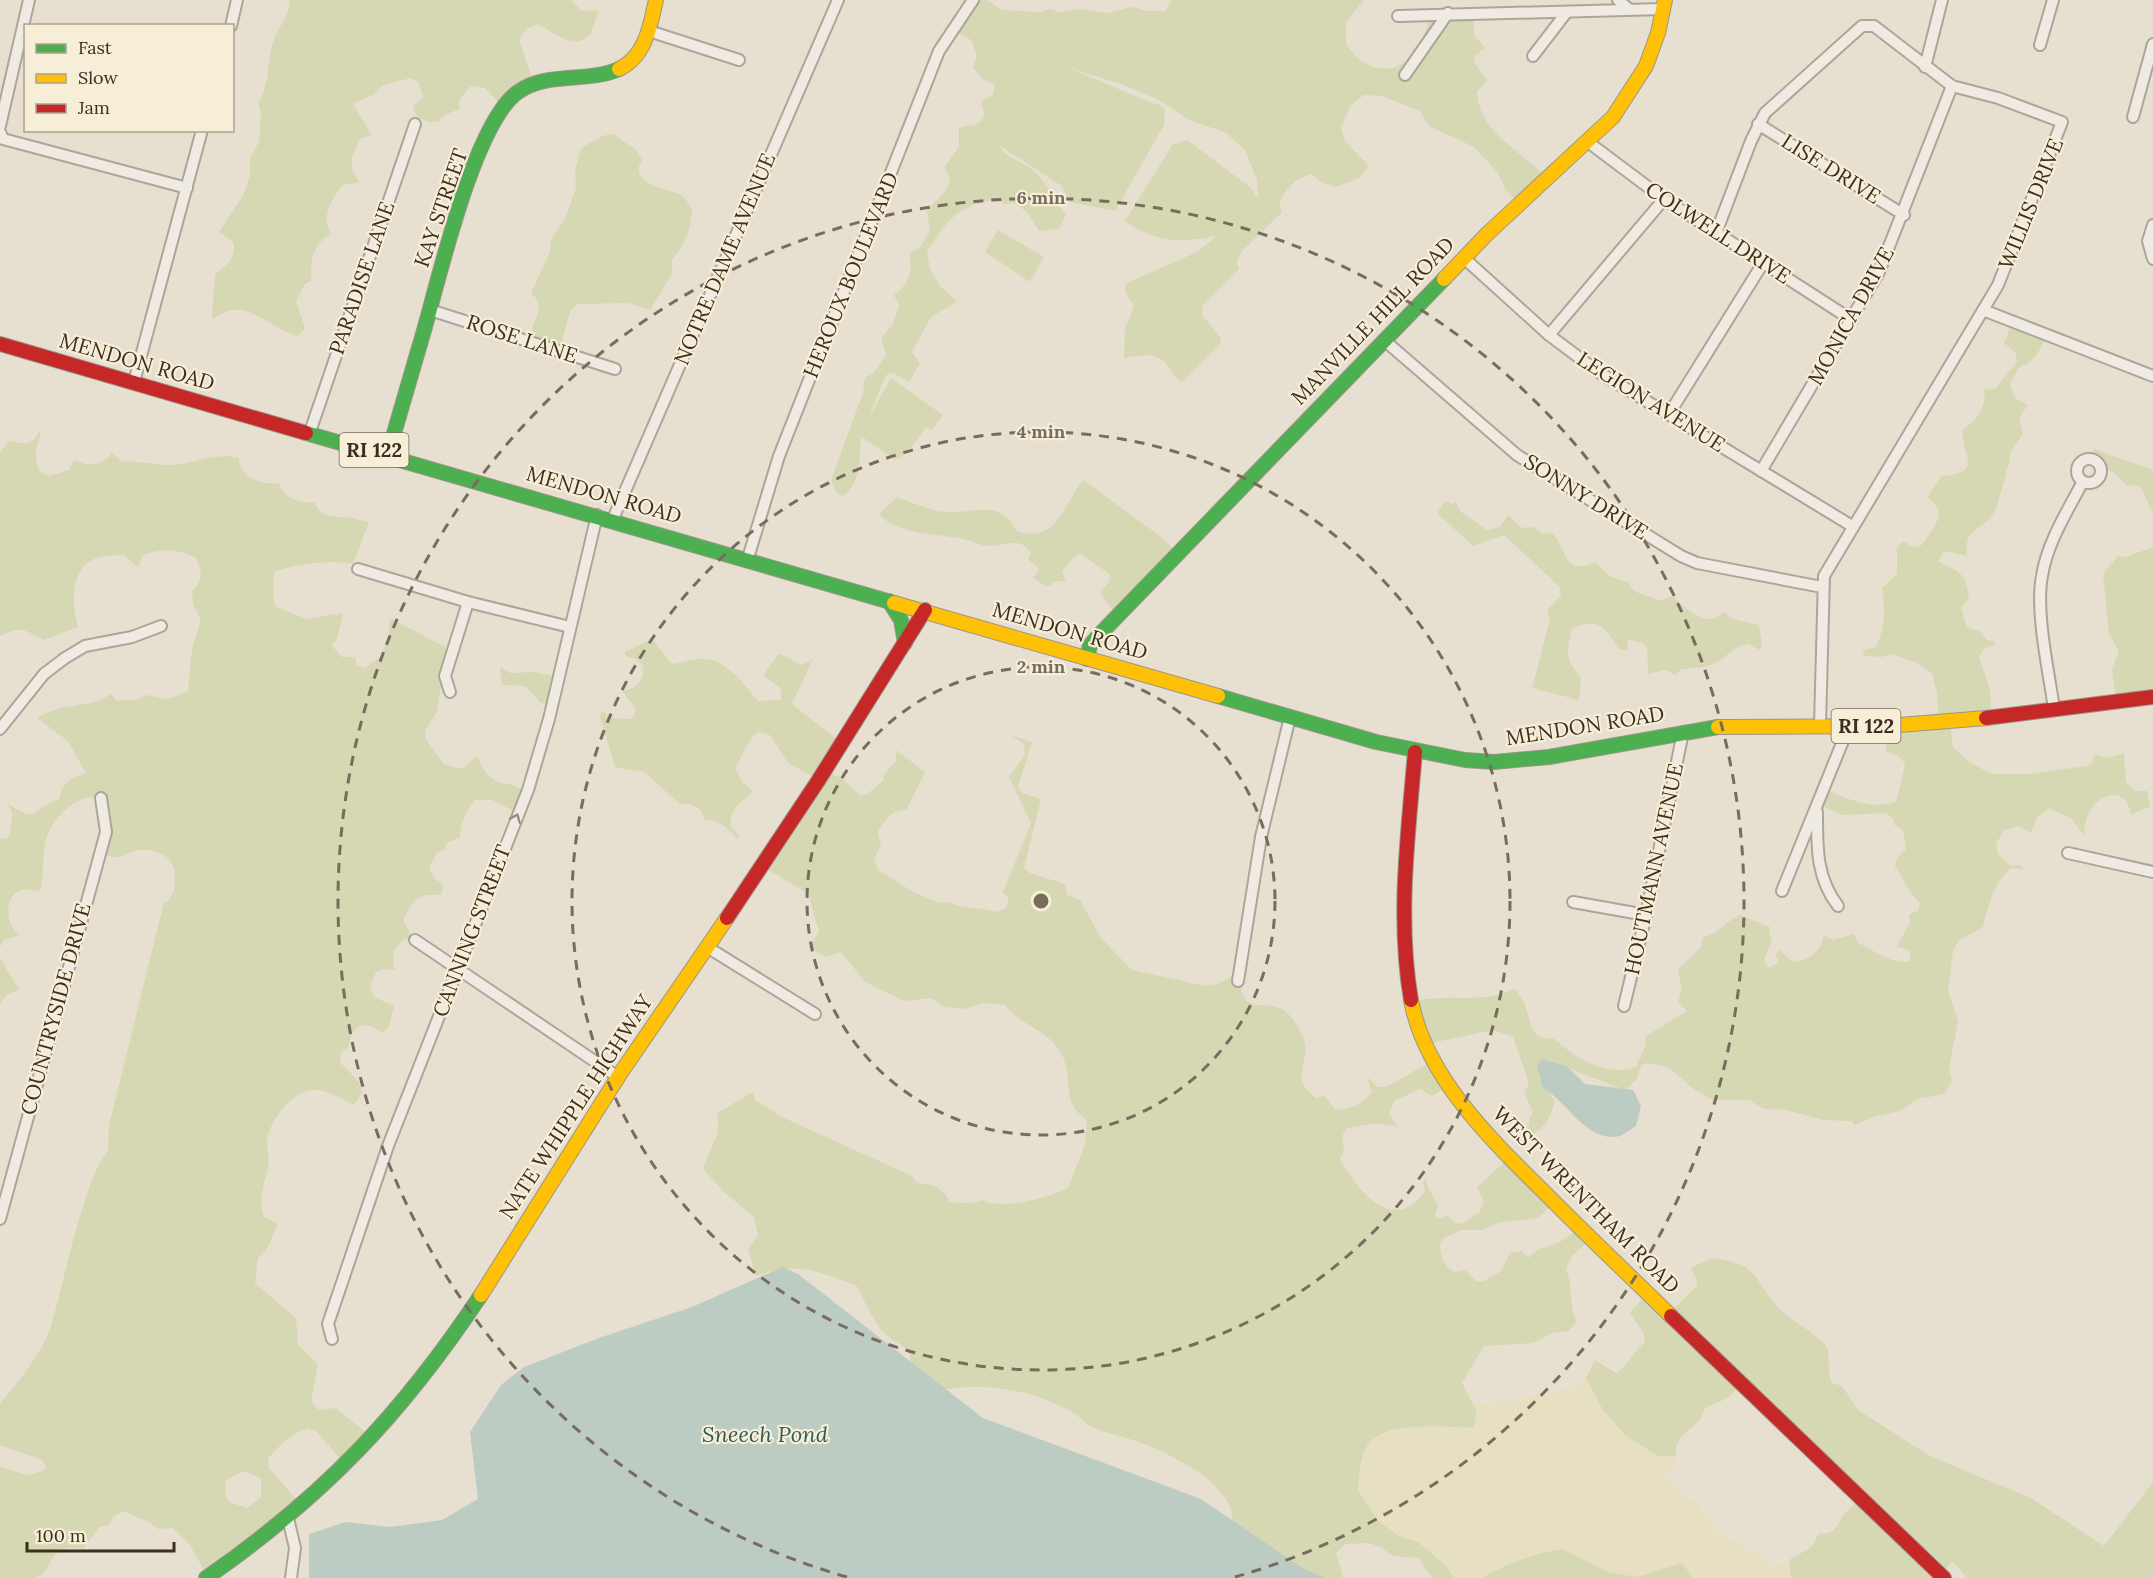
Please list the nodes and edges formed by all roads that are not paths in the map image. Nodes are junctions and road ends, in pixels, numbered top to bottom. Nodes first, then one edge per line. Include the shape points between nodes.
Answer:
1 (28, 0) edge
2 (237, 0) edge
3 (656, 0) edge
4 (838, 0) edge
5 (973, 0) edge
6 (1618, 0) edge
7 (1942, 0) edge
8 (2053, 0) edge
9 (1664, 4) edge
10 (1629, 9) junction
11 (1448, 13) junction
12 (1566, 13) junction
13 (1398, 15) dead end
14 (231, 24) edge
15 (23, 28) edge
16 (649, 31) junction
17 (2153, 44) edge
18 (2040, 45) dead end
19 (1533, 56) dead end
20 (739, 60) dead end
21 (1925, 67) junction
22 (1405, 75) dead end
23 (1952, 86) junction
24 (2133, 117) dead end
25 (415, 124) dead end
26 (1758, 124) junction
27 (0, 126) edge
28 (201, 132) edge
29 (1, 135) edge
30 (1588, 142) junction
31 (187, 188) junction
32 (1664, 199) junction
33 (1904, 215) junction
34 (2153, 225) edge
35 (1716, 233) junction
36 (1464, 258) junction
37 (2153, 259) edge
38 (1763, 263) junction
39 (430, 310) junction
40 (1983, 310) junction
41 (1852, 320) junction
42 (1549, 335) junction
43 (1384, 340) junction
44 (0, 344) edge
45 (615, 369) dead end
46 (2153, 376) edge
47 (134, 382) junction
48 (1669, 414) junction
49 (310, 432) junction
50 (388, 454) junction
51 (1761, 471) junction
52 (2082, 483) dead end
53 (597, 515) junction
54 (613, 519) junction
55 (1852, 526) junction
56 (747, 558) junction
57 (358, 569) dead end
58 (1822, 587) junction
59 (889, 601) junction
60 (468, 602) junction
61 (925, 610) junction
62 (161, 626) dead end
63 (570, 627) junction
64 (905, 643) junction
65 (1087, 658) junction
66 (450, 692) dead end
67 (2153, 697) edge
68 (2054, 709) junction
69 (1290, 717) junction
70 (1820, 725) junction
71 (1849, 726) junction
72 (0, 729) edge
73 (1683, 732) junction
74 (1415, 752) junction
75 (101, 798) dead end
76 (1817, 808) junction
77 (2068, 853) dead end
78 (2153, 872) edge
79 (1782, 891) dead end
80 (1573, 902) dead end
81 (1838, 906) dead end
82 (1646, 915) junction
83 (415, 940) dead end
84 (707, 947) junction
85 (459, 971) junction
86 (1239, 981) dead end
87 (1624, 1006) dead end
88 (815, 1014) dead end
89 (618, 1077) junction
90 (0, 1219) edge
91 (332, 1340) dead end
92 (288, 1518) junction
93 (206, 1578) edge
94 (291, 1578) edge
95 (1944, 1578) edge

1 - 15 street
2 - 14 street
3 - 16 main road, KAY STREET
4 - 54 street, NOTRE DAME AVENUE
5 - 56 street, HEROUX BOULEVARD via 939,51 779,456
6 - 10 street
7 - 21 street
8 - 18 street
9 - 10 street
9 - 30 main road, MANVILLE HILL ROAD via 1646,66 1613,117
10 - 12 street
11 - 12 street
11 - 13 street
11 - 22 street
12 - 19 street
15 - 27 street
16 - 20 street
16 - 39 main road, KAY STREET via 639,53 611,73 528,86 505,104 471,171
17 - 24 street
21 - 23 street, WILLIS DRIVE
21 - 26 street, WILLIS DRIVE via 1874,26 1862,26 1774,103
23 - 33 street, MONICA DRIVE
23 - 40 street, WILLIS DRIVE via 2062,122 2004,272
25 - 49 street, PARADISE LANE
26 - 33 street, LISE DRIVE
26 - 35 street, WILLIS DRIVE
28 - 31 street
29 - 31 street
30 - 32 street, COLWELL DRIVE
30 - 36 main road, MANVILLE HILL ROAD
31 - 47 street
32 - 35 street, COLWELL DRIVE
32 - 42 street
33 - 41 street, MONICA DRIVE
34 - 37 street via 2148,241
35 - 38 street, COLWELL DRIVE
36 - 42 street, LEGION AVENUE
36 - 43 main road, MANVILLE HILL ROAD
38 - 41 street, COLWELL DRIVE
38 - 48 street
39 - 45 street, ROSE LANE
39 - 50 main road, KAY STREET
40 - 46 street
40 - 55 street, WILLIS DRIVE
41 - 51 street, MONICA DRIVE
42 - 48 street, LEGION AVENUE via 1597,371
43 - 58 street, SONNY DRIVE via 1517,455 1681,556 1697,563
43 - 65 main road, MANVILLE HILL ROAD via 1122,609 1090,645
44 - 47 main road, MENDON ROAD / RI 122
47 - 49 main road, MENDON ROAD / RI 122
48 - 51 street, LEGION AVENUE
49 - 50 main road, MENDON ROAD / RI 122
50 - 53 main road, MENDON ROAD / RI 122
51 - 55 street, LEGION AVENUE
52 - 68 street via 2061,523 2042,575 2044,636
53 - 54 main road, MENDON ROAD / RI 122
53 - 63 street, CANNING STREET
54 - 56 main road, MENDON ROAD / RI 122
55 - 58 street, WILLIS DRIVE via 1830,562
56 - 59 main road, MENDON ROAD / RI 122
57 - 60 street
58 - 70 street, WILLIS DRIVE
59 - 61 main road, MENDON ROAD / RI 122
59 - 64 main road via 901,620
60 - 63 street
60 - 66 street via 445,676
61 - 64 main road, NATE WHIPPLE HIGHWAY
61 - 65 main road, MENDON ROAD / RI 122
62 - 72 street via 132,637 86,646 65,658 44,674
85 -> 63 street, CANNING STREET via 528,790
64 - 84 main road, NATE WHIPPLE HIGHWAY
65 - 69 main road, MENDON ROAD / RI 122
67 - 68 main road, MENDON ROAD / RI 122
68 - 71 main road, MENDON ROAD / RI 122 via 1968,721
69 - 74 main road, MENDON ROAD / RI 122
69 - 86 street via 1261,837
70 - 71 main road, MENDON ROAD / RI 122
70 - 73 main road, MENDON ROAD / RI 122 via 1750,725
71 - 76 street
73 - 74 main road, MENDON ROAD / RI 122 via 1522,761 1464,760
73 - 82 street, HOUTMANN AVENUE
74 - 95 main road, WEST WRENTHAM ROAD via 1404,874 1404,958 1413,1009 1443,1076 1509,1157
75 - 90 street, COUNTRYSIDE DRIVE via 106,832
76 - 79 street
76 - 81 street via 1817,851 1827,891
77 - 78 street
80 - 82 street
82 - 87 street, HOUTMANN AVENUE
83 - 85 street
84 - 88 street
84 - 89 main road, NATE WHIPPLE HIGHWAY
85 - 89 street
85 - 91 street, CANNING STREET via 388,1146 328,1324
89 - 92 main road, NATE WHIPPLE HIGHWAY via 574,1151 434,1362 367,1443
92 - 93 main road, NATE WHIPPLE HIGHWAY
92 - 94 street via 295,1548

